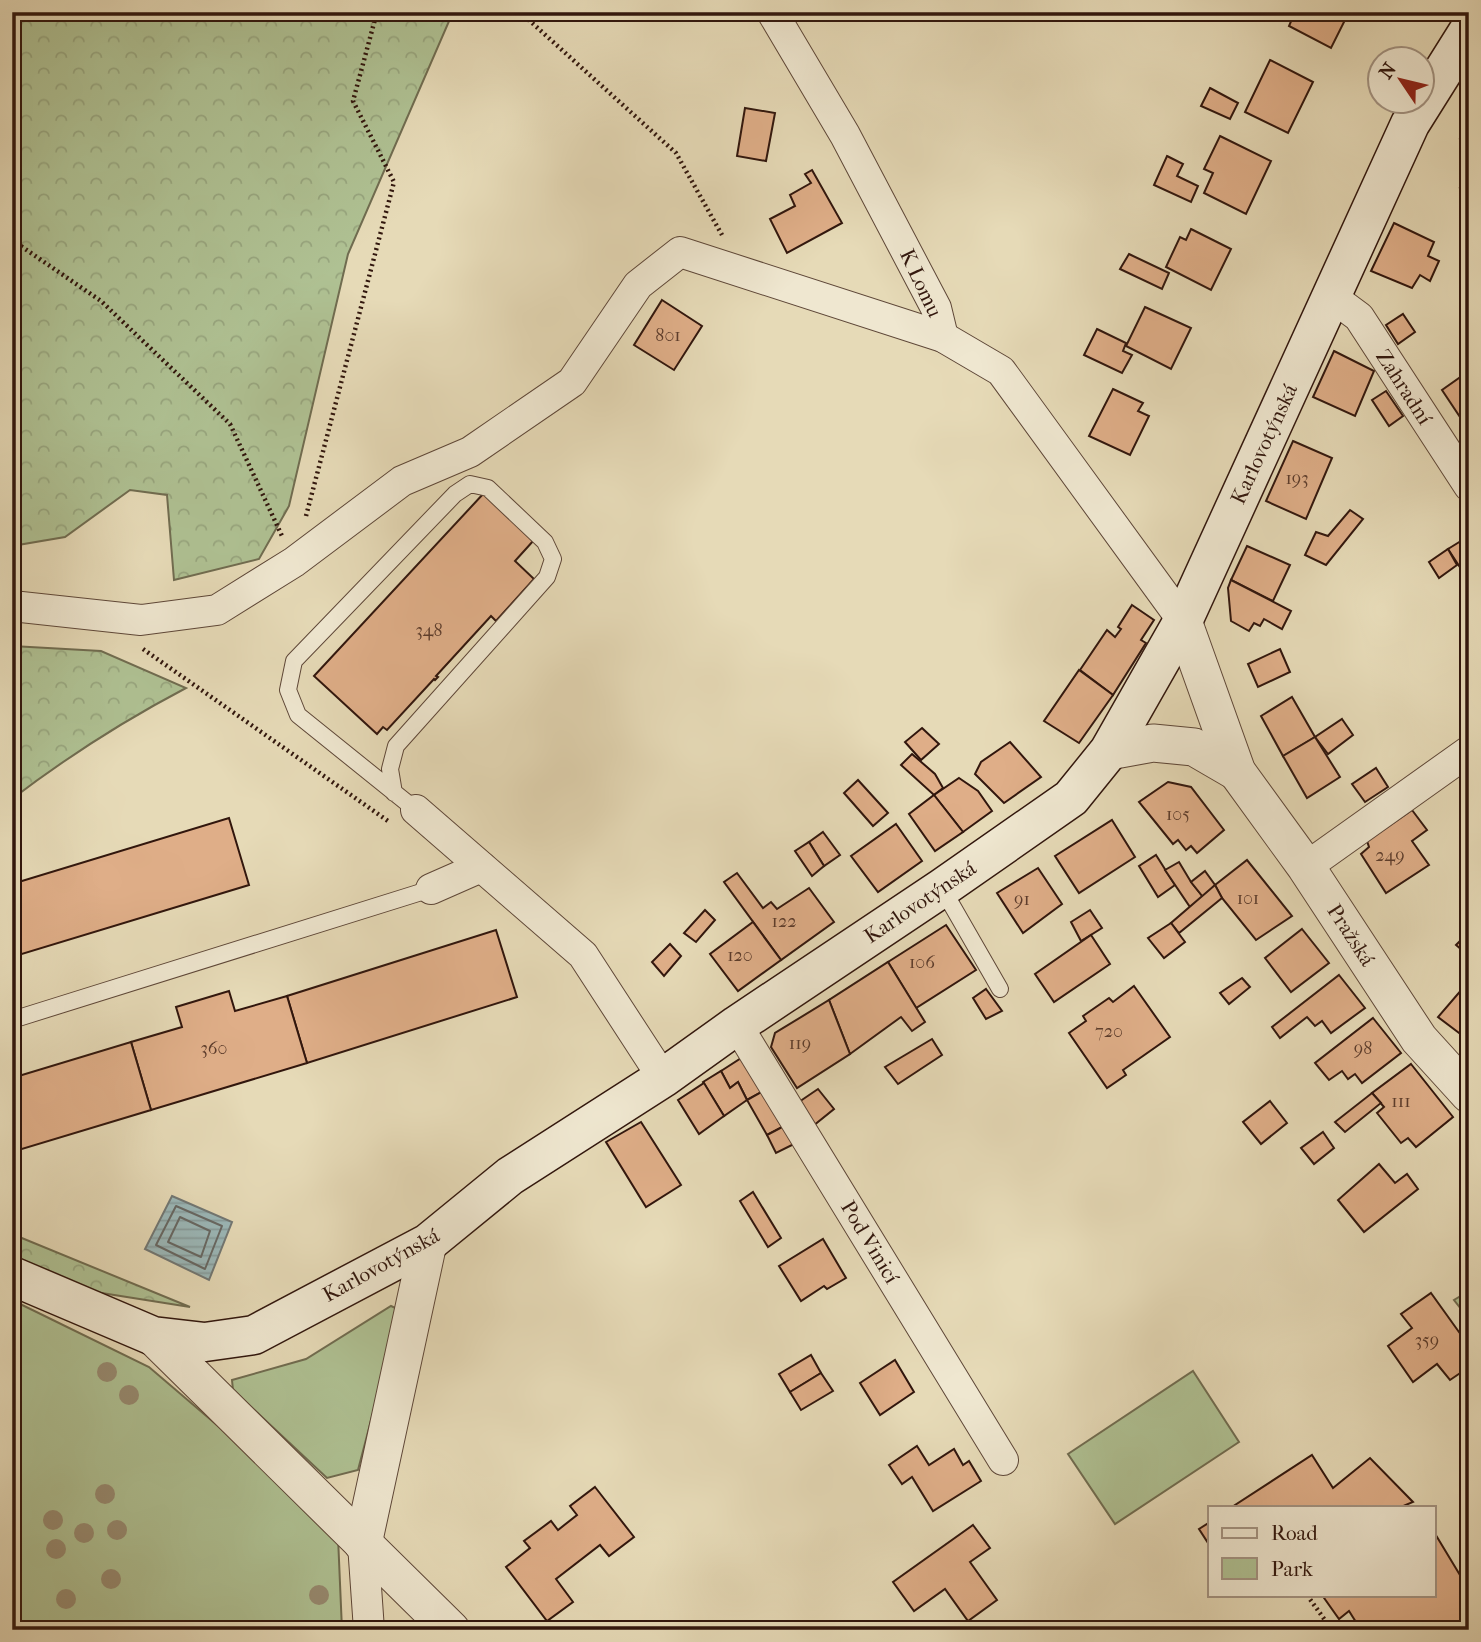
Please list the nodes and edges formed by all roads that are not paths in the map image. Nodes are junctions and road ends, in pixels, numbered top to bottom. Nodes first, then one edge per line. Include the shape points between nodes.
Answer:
1 (772, 12) edge
2 (1469, 30) edge
3 (1332, 297) junction
4 (943, 337) junction
5 (1469, 486) edge
6 (12, 606) edge
7 (1183, 621) junction
8 (1110, 751) junction
9 (1469, 751) edge
10 (1237, 772) junction
11 (400, 809) junction
12 (481, 867) junction
13 (1306, 867) junction
14 (942, 888) junction
15 (431, 889) joint
16 (1000, 989) dead end
17 (12, 1020) edge
18 (737, 1025) junction
19 (663, 1078) junction
20 (1469, 1094) edge
21 (428, 1243) junction
22 (12, 1276) edge
23 (153, 1336) junction
24 (1003, 1460) dead end
25 (363, 1544) junction
26 (369, 1630) edge
27 (451, 1630) edge

1 - 4 street, K Lomu via 845,135 936,308
2 - 3 main road, Karlovotýnská via 1410,124
3 - 5 street, Zahradní via 1359,317
3 - 7 main road, Karlovotýnská
4 - 6 street via 680,253 638,285 572,382 470,452 402,481 294,562 217,610 141,620
4 - 7 street, K Lomu via 1001,371
7 - 8 main road, Karlovotýnská
7 - 10 street, Pražská
8 - 10 street, Pražská via 1153,743 1194,747
8 - 14 main road, Karlovotýnská via 1071,797
9 - 13 street
10 - 13 street, Pražská
11 - 11 lane via 298,715 288,690 294,661 455,494 470,484 488,488 545,542 553,559 547,577 396,746 390,769
11 - 12 street
12 - 15 street
12 - 19 street via 583,955
13 - 20 street, Pražská via 1419,1039
14 - 16 lane
14 - 18 main road, Karlovotýnská
15 - 17 lane
18 - 19 main road, Karlovotýnská
18 - 24 street, Pod Vinicí
19 - 21 main road, Karlovotýnská via 510,1176
21 - 23 main road, Karlovotýnská via 254,1335 205,1342
21 - 25 street
22 - 23 main road, Karlovotýnská
23 - 25 street
25 - 26 street
25 - 27 street

